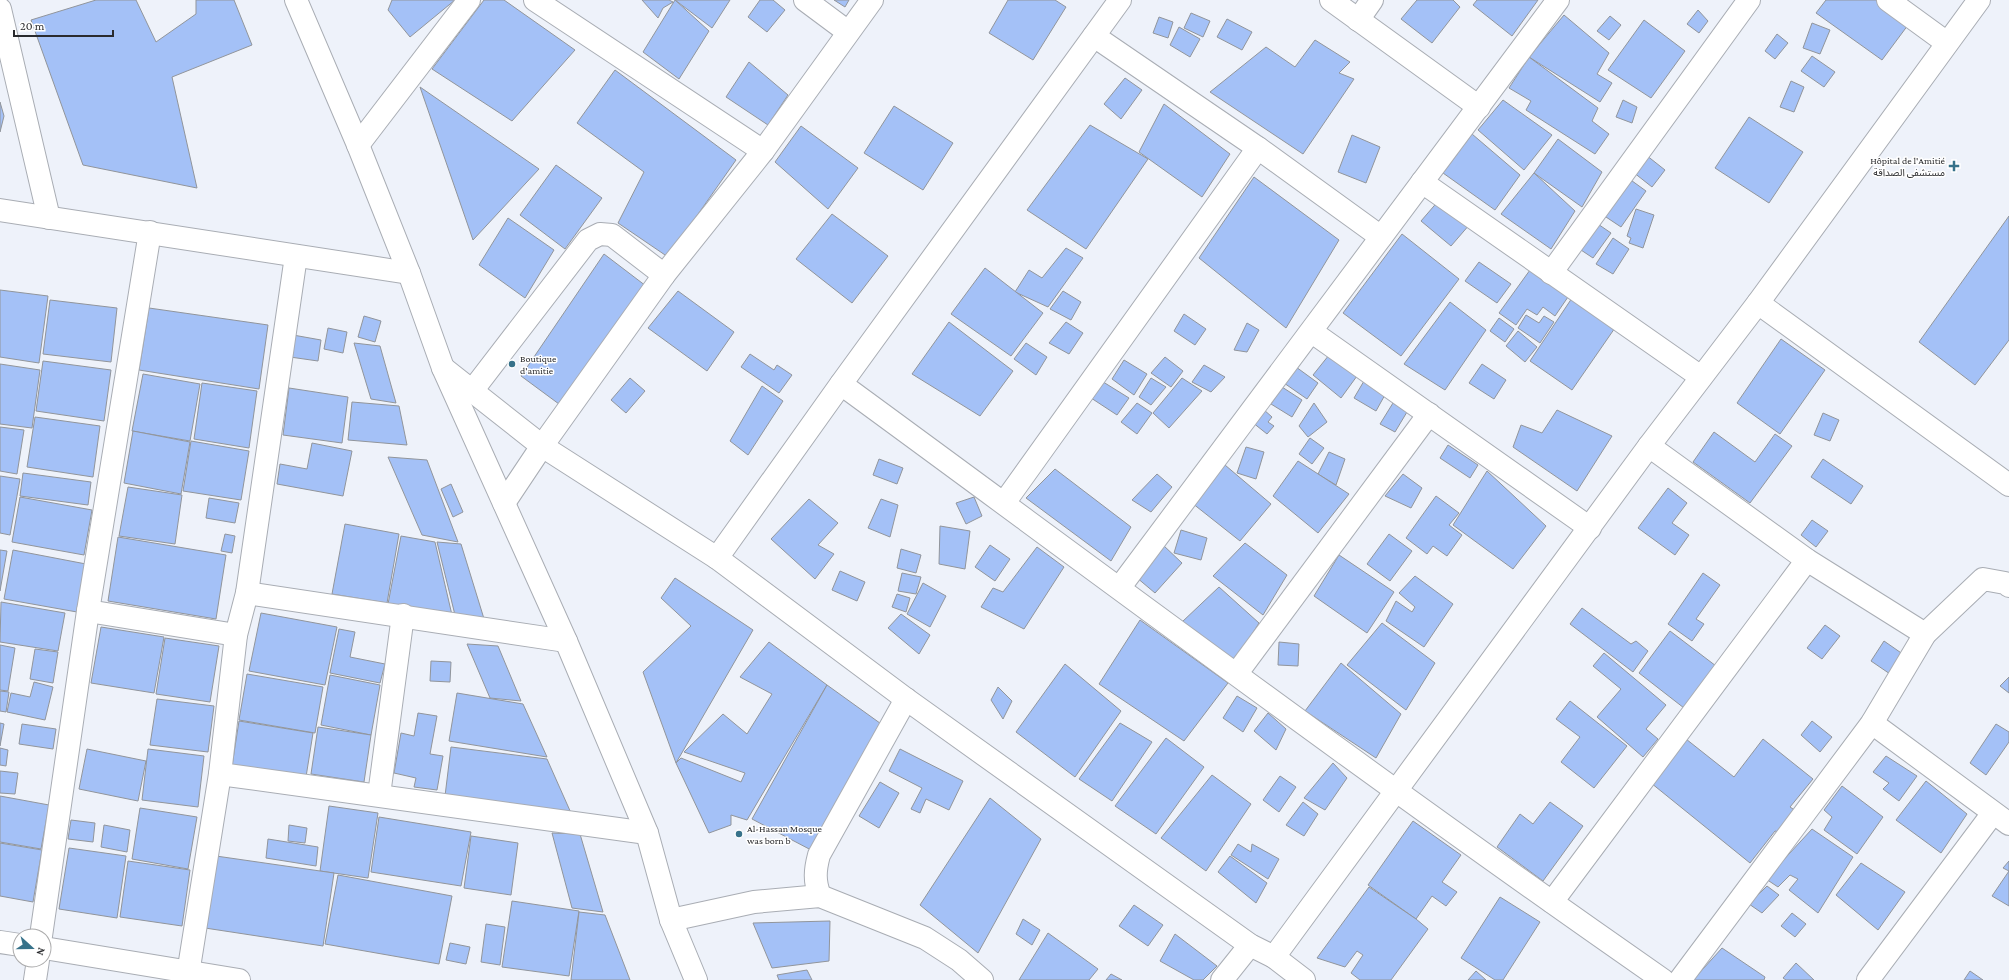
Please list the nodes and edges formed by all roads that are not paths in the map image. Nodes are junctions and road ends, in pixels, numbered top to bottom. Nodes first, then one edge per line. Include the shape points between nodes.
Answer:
1 (296, 0) edge
2 (470, 0) edge
3 (535, 0) edge
4 (805, 0) edge
5 (872, 0) edge
6 (1120, 0) edge
7 (1330, 0) edge
8 (1372, 0) edge
9 (1558, 0) edge
10 (1749, 0) edge
11 (1888, 0) edge
12 (1979, 0) edge
13 (0, 9) edge
14 (1358, 20) junction
15 (848, 32) junction
16 (1094, 36) junction
17 (1947, 43) junction
18 (1479, 107) junction
19 (358, 145) junction
20 (1258, 148) junction
21 (763, 151) junction
22 (1422, 182) junction
23 (0, 210) edge
24 (49, 218) junction
25 (150, 232) junction
26 (1381, 237) junction
27 (296, 256) junction
28 (409, 273) junction
29 (1551, 273) junction
30 (664, 275) junction
31 (1758, 303) junction
32 (1312, 332) junction
33 (443, 368) junction
34 (1702, 377) junction
35 (840, 384) junction
36 (472, 391) junction
37 (1429, 414) junction
38 (542, 446) junction
39 (1649, 446) junction
40 (2009, 485) edge
41 (504, 503) junction
42 (1004, 503) junction
43 (1590, 528) junction
44 (717, 558) junction
45 (1807, 560) junction
46 (2009, 586) edge
47 (1120, 587) junction
48 (247, 592) junction
49 (88, 611) junction
50 (403, 615) junction
51 (1926, 634) junction
52 (236, 635) junction
53 (566, 641) junction
54 (1237, 673) junction
55 (906, 699) junction
56 (1872, 723) junction
57 (220, 774) junction
58 (1396, 790) junction
59 (379, 795) junction
60 (2001, 819) edge
61 (647, 833) junction
62 (820, 896) junction
63 (1552, 902) junction
64 (671, 920) junction
65 (42, 928) edge
66 (0, 942) edge
67 (12, 944) edge
68 (1250, 945) junction
69 (52, 950) edge
70 (1274, 957) junction
71 (37, 968) edge
72 (187, 976) edge
73 (35, 980) edge
74 (239, 980) edge
75 (696, 980) edge
76 (982, 980) edge
77 (1222, 980) edge
78 (1304, 980) edge
79 (1664, 980) edge
80 (1680, 980) edge
81 (1868, 980) edge

1 - 19 street
2 - 19 street
3 - 21 street
4 - 15 street
5 - 15 street
6 - 16 street
7 - 14 street
8 - 14 street
9 - 18 street
10 - 29 street
11 - 17 street
12 - 17 street
13 - 24 street
14 - 18 street
15 - 21 street
16 - 20 street
16 - 35 street
17 - 31 street
18 - 22 street
19 - 28 street
20 - 26 street
20 - 42 street
21 - 30 street
22 - 26 street
22 - 29 street
23 - 24 street
24 - 25 street
25 - 27 street
25 - 49 street
26 - 32 street
27 - 28 street
27 - 48 street
28 - 33 street
29 - 34 street
30 - 36 street via 612,235 600,234 588,240
30 - 38 street
31 - 34 street
31 - 40 street
32 - 37 street
32 - 47 street
33 - 36 street
33 - 41 street
34 - 39 street
35 - 42 street
35 - 44 street
36 - 38 street
37 - 43 street
37 - 54 street
38 - 41 street
38 - 44 street
39 - 43 street
39 - 45 street
41 - 53 street
42 - 47 street
43 - 58 street
44 - 55 street
45 - 51 street
45 - 63 street
46 - 51 street via 1983,579
47 - 54 street
48 - 50 street
48 - 52 street
49 - 52 street
49 - 65 street
50 - 53 street
50 - 59 street
51 - 56 street
52 - 57 street
53 - 61 street
54 - 58 street
55 - 62 street via 819,855 815,882
55 - 68 street
56 - 60 street
56 - 80 street
57 - 59 street
57 - 72 street
58 - 63 street
58 - 70 street
59 - 61 street
60 - 81 street
61 - 64 street
62 - 64 street via 754,902
62 - 76 street via 925,938 959,960
63 - 79 street
64 - 75 street
66 - 67 street
68 - 70 street
68 - 77 street
69 - 72 street
70 - 78 street
71 - 73 street
72 - 74 street

